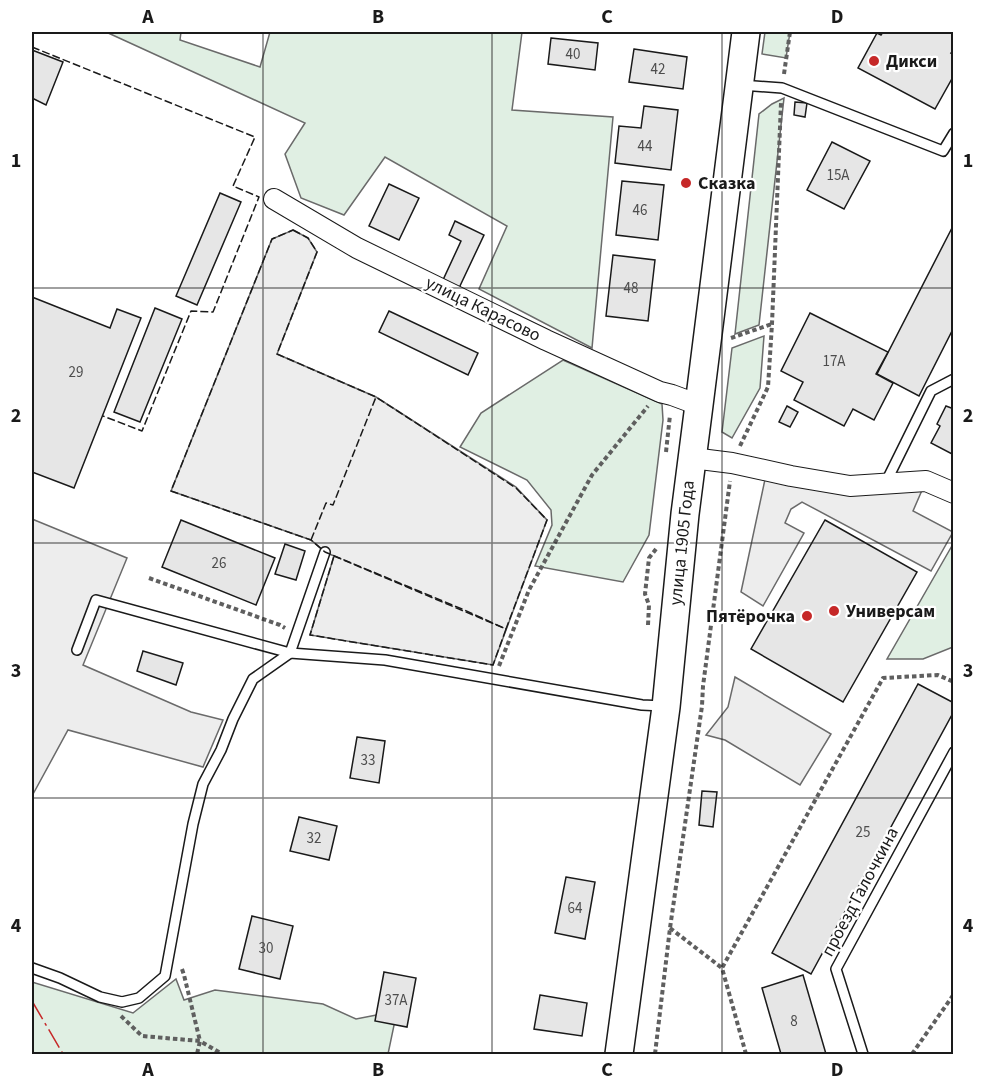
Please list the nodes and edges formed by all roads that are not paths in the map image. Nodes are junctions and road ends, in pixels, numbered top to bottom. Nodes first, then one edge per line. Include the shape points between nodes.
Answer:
1 (746, 32) edge
2 (739, 85) junction
3 (954, 134) edge
4 (274, 199) dead end
5 (954, 379) edge
6 (699, 405) junction
7 (692, 458) junction
8 (885, 485) junction
9 (954, 493) edge
10 (325, 552) dead end
11 (77, 650) dead end
12 (290, 653) junction
13 (666, 707) junction
14 (954, 752) edge
15 (32, 968) edge
16 (619, 1054) edge
17 (863, 1054) edge

1 - 2 street, улица 1905 Года
2 - 3 lane via 782,88 944,151
2 - 6 street, улица 1905 Года
4 - 6 street, улица Карасово via 357,248 546,340 660,392
5 - 8 lane via 931,391
6 - 7 street, улица 1905 Года
7 - 8 street via 850,486
7 - 13 street, улица 1905 Года
8 - 9 street via 926,481
10 - 12 lane
11 - 12 lane via 96,600
12 - 13 lane via 385,660
12 - 15 lane via 253,679 204,784 165,976 139,998 122,1002 100,997
13 - 16 street, улица 1905 Года
14 - 17 lane, проезд Галочкина via 836,969

